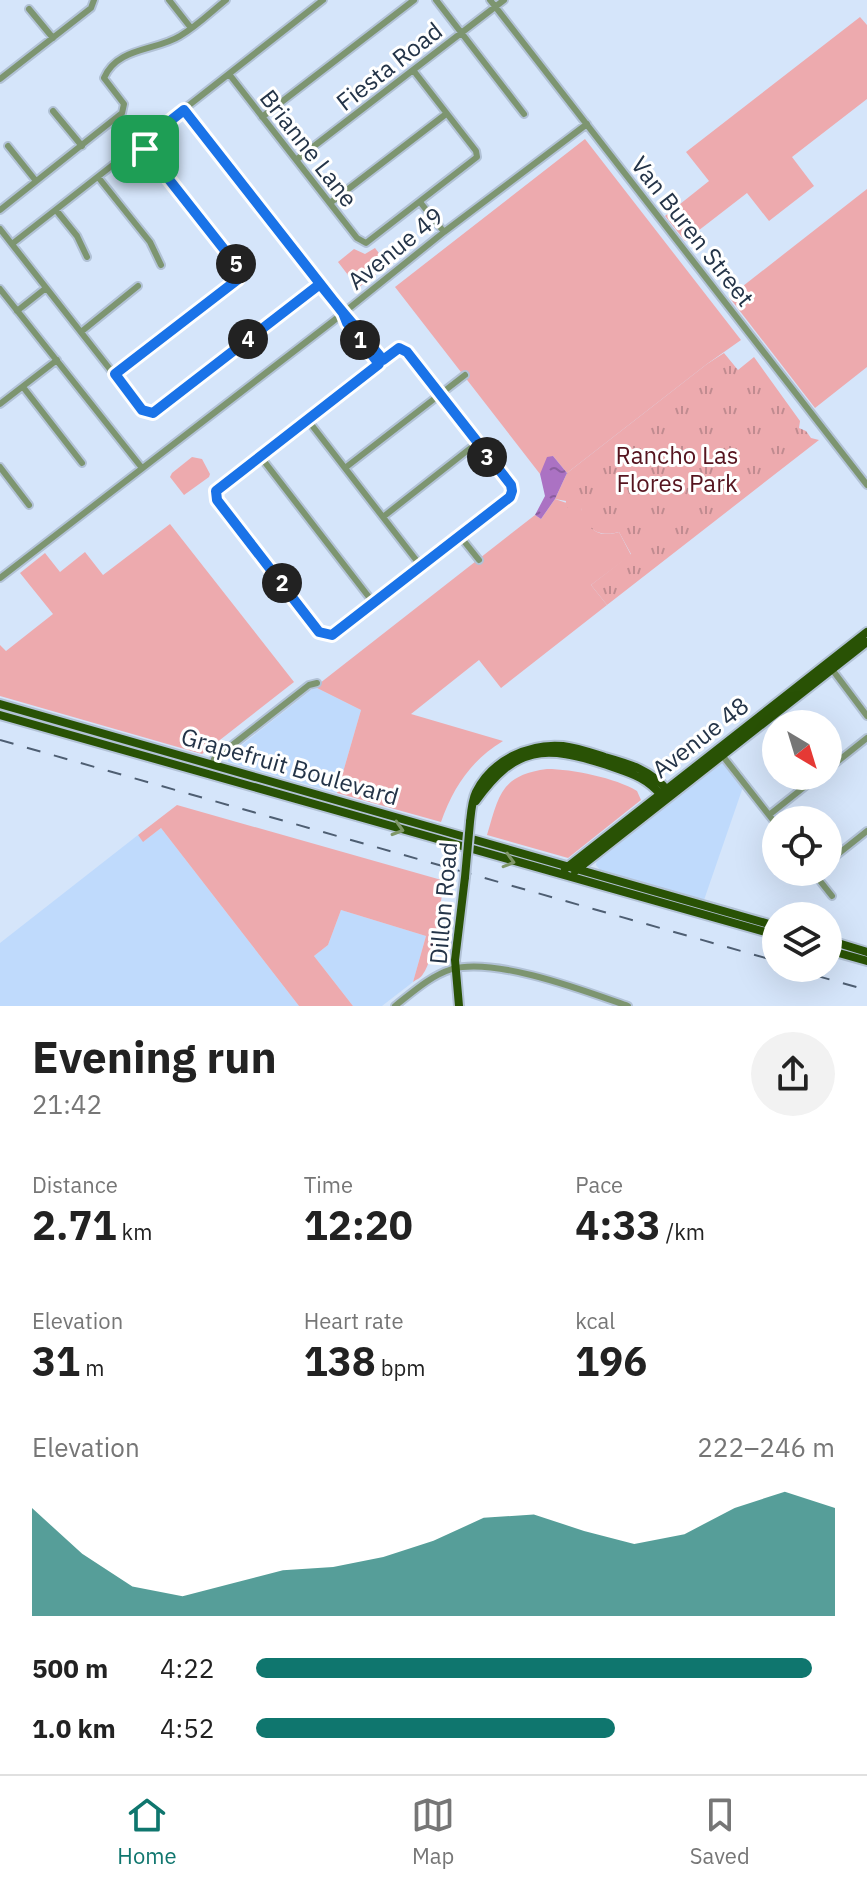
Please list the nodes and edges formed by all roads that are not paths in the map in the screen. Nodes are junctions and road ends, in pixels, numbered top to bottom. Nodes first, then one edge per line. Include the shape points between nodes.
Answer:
1 (169, 0) edge
2 (226, 0) edge
3 (323, 0) edge
4 (414, 0) edge
5 (436, 0) edge
6 (504, 0) edge
7 (94, 2) edge
8 (493, 3) edge
9 (29, 9) dead end
10 (191, 28) junction
11 (461, 33) junction
12 (53, 38) junction
13 (413, 70) junction
14 (229, 74) junction
15 (1, 76) edge
16 (184, 110) junction
17 (53, 111) dead end
18 (446, 114) junction
19 (524, 114) dead end
20 (262, 117) junction
21 (587, 124) junction
22 (141, 144) junction
23 (8, 146) dead end
24 (82, 146) junction
25 (296, 160) junction
26 (98, 177) junction
27 (36, 181) junction
28 (420, 202) junction
29 (330, 203) junction
30 (0, 210) edge
31 (56, 210) junction
32 (0, 229) edge
33 (444, 232) junction
34 (12, 244) junction
35 (87, 257) dead end
36 (161, 265) dead end
37 (320, 284) junction
38 (138, 286) dead end
39 (46, 288) junction
40 (0, 289) edge
41 (17, 311) junction
42 (343, 313) junction
43 (81, 332) junction
44 (57, 360) junction
45 (381, 362) junction
46 (115, 374) junction
47 (465, 375) dead end
48 (23, 387) junction
49 (440, 395) junction
50 (0, 404) edge
51 (307, 419) junction
52 (477, 443) junction
53 (260, 456) junction
54 (82, 463) dead end
55 (0, 467) edge
56 (142, 468) junction
57 (345, 468) junction
58 (867, 485) edge
59 (29, 505) dead end
60 (383, 517) junction
61 (459, 535) junction
62 (479, 560) dead end
63 (420, 565) junction
64 (0, 578) edge
65 (372, 601) junction
66 (867, 632) edge
67 (867, 642) edge
68 (830, 666) junction
69 (317, 683) dead end
70 (0, 704) edge
71 (767, 710) edge
72 (762, 714) edge
73 (0, 715) edge
74 (867, 716) edge
75 (762, 718) edge
76 (867, 738) edge
77 (106, 745) junction
78 (722, 755) junction
79 (842, 758) edge
80 (212, 765) junction
81 (800, 790) edge
82 (665, 794) junction
83 (762, 806) edge
84 (780, 806) edge
85 (867, 831) edge
86 (842, 851) edge
87 (573, 868) junction
88 (562, 876) junction
89 (824, 886) edge
90 (832, 896) dead end
91 (762, 922) edge
92 (762, 931) edge
93 (842, 944) edge
94 (867, 952) edge
95 (842, 954) edge
96 (867, 961) edge
97 (456, 968) junction
98 (395, 1006) edge
99 (459, 1006) edge
100 (628, 1006) edge

1 - 10 street
2 - 10 street
3 - 14 street
4 - 20 street
5 - 11 street
6 - 8 street, Fiesta Road
7 - 12 street
8 - 11 street, Fiesta Road
8 - 21 street, Van Buren Street
9 - 12 street
10 - 24 street via 134,51 109,69 104,78 125,108
11 - 13 street, Fiesta Road
11 - 19 street
12 - 15 street
13 - 18 street
13 - 25 street, Fiesta Road
14 - 16 street
14 - 20 street, Brianne Lane
16 - 22 street
16 - 37 street
17 - 24 street
18 - 28 street via 477,157
18 - 29 street
20 - 25 street, Brianne Lane
21 - 33 street, Avenue 49
21 - 58 street, Van Buren Street
22 - 26 street
22 - 46 street via 240,270 239,278
23 - 27 street
24 - 27 street
25 - 29 street, Brianne Lane
26 - 31 street
26 - 36 street via 150,242
27 - 30 street
28 - 29 street, Brianne Lane via 363,243
28 - 33 street
31 - 34 street
31 - 35 street
32 - 34 street
33 - 42 street, Avenue 49
34 - 39 street
37 - 42 street
37 - 46 street via 157,411 142,410
38 - 43 street
39 - 41 street
39 - 43 street
40 - 41 street
41 - 44 street
42 - 45 street
42 - 56 street, Avenue 49
43 - 46 street
44 - 48 street
44 - 56 street
45 - 49 street via 402,349
45 - 51 street
47 - 49 street
48 - 50 street
48 - 54 street
49 - 52 street
49 - 57 street
51 - 53 street
51 - 57 street
52 - 60 street
52 - 61 street via 512,491
53 - 65 street
53 - 65 street via 218,488 219,503 319,632 332,635
55 - 59 street
56 - 64 street, Avenue 49
57 - 60 street
60 - 63 street
61 - 62 street
61 - 63 street
63 - 65 street
66 - 68 main road, Avenue 48
67 - 68 main road, Avenue 48
68 - 71 main road, Avenue 48
68 - 74 street
68 - 78 main road, Avenue 48
69 - 80 street
70 - 80 main road, Grapefruit Boulevard
72 - 82 main road, Avenue 48
73 - 77 main road, Grapefruit Boulevard
75 - 78 main road
76 - 79 street
77 - 80 main road via 197,767
77 -> 88 main road, Grapefruit Boulevard
78 - 82 main road, Avenue 48
78 - 83 street
80 - 87 main road, Grapefruit Boulevard
81 - 84 street
82 - 87 main road, Avenue 48
82 - 97 main road, Dillon Road, bridge via 640,776 568,753 547,752 508,765 474,804
85 - 86 street
87 - 88 main road, Avenue 48
87 - 91 main road, Grapefruit Boulevard
88 - 92 main road, Grapefruit Boulevard
89 - 90 street
93 - 94 main road
95 - 96 main road
97 - 98 street via 433,977
97 - 99 main road, Dillon Road
97 - 100 street via 538,977

